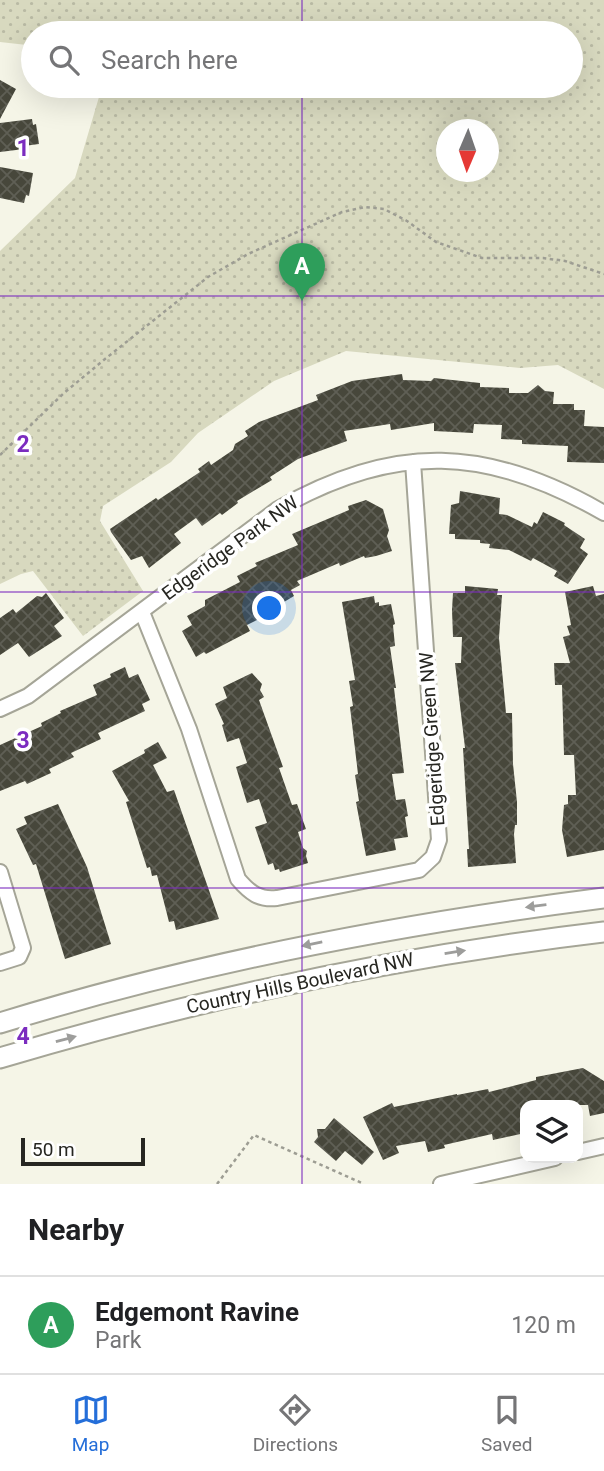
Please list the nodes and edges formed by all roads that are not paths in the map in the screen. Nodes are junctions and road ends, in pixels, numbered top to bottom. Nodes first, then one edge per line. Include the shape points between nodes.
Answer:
1 (413, 462) junction
2 (604, 513) edge
3 (142, 612) junction
4 (0, 709) edge
5 (0, 872) edge
6 (604, 898) edge
7 (604, 932) edge
8 (0, 963) edge
9 (0, 1023) edge
10 (0, 1058) edge
11 (604, 1146) edge
12 (583, 1152) edge
13 (533, 1163) edge
14 (440, 1184) edge

1 - 2 street, Edgeridge Park NW via 460,461 508,470 549,484
1 - 3 street, Edgeridge Park NW via 375,467 310,491 278,509
1 - 3 street, Edgeridge Green NW via 439,840 433,857 419,870 277,898 260,898 246,888 238,879 189,729
3 - 4 street, Edgeridge Park NW via 28,696
5 - 8 street via 23,948 19,957
6 -> 9 main road, Country Hills Boulevard NW via 334,939
10 -> 7 main road, Country Hills Boulevard NW via 267,988 455,952
11 - 12 street
13 - 14 street

